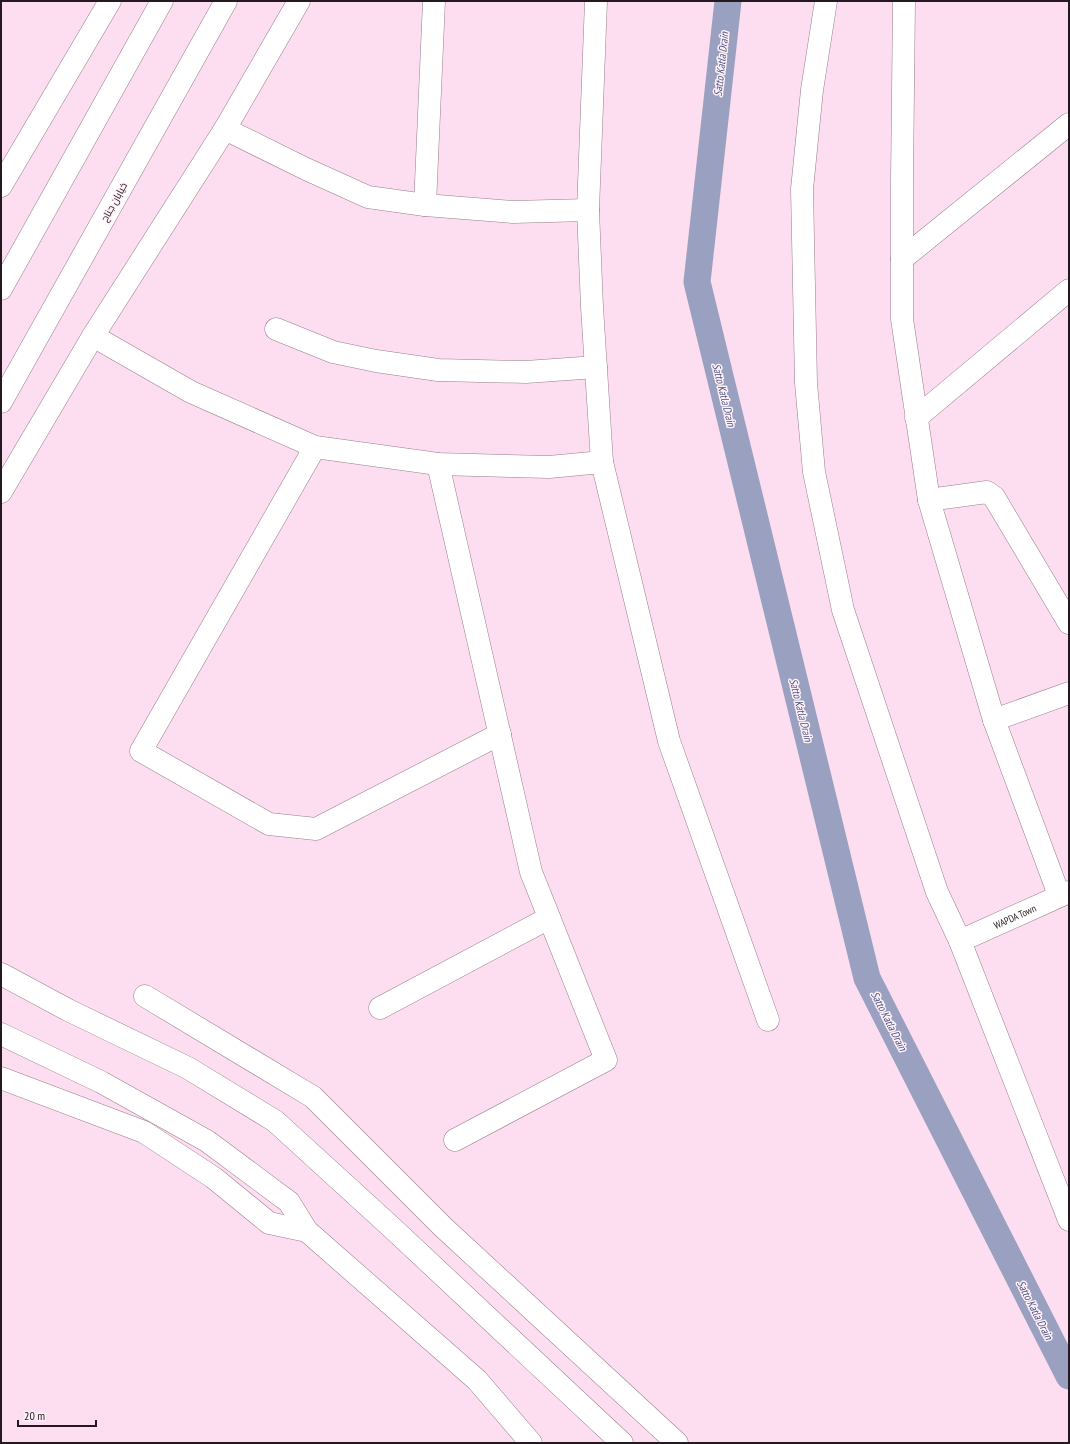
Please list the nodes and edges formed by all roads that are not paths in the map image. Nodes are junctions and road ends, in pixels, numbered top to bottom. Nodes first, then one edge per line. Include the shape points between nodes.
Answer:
1 (110, 1) edge
2 (162, 1) edge
3 (226, 1) edge
4 (299, 1) edge
5 (434, 1) edge
6 (596, 1) edge
7 (826, 1) edge
8 (904, 1) edge
9 (1069, 124) edge
10 (226, 129) junction
11 (1, 186) edge
12 (425, 205) junction
13 (588, 210) junction
14 (902, 259) junction
15 (1, 288) edge
16 (1069, 290) edge
17 (276, 329) dead end
18 (93, 336) junction
19 (596, 368) junction
20 (1, 402) edge
21 (916, 418) junction
22 (315, 447) junction
23 (602, 462) junction
24 (438, 464) junction
25 (1, 492) edge
26 (929, 500) junction
27 (1069, 623) edge
28 (1069, 693) edge
29 (994, 720) junction
30 (500, 734) junction
31 (1064, 894) edge
32 (549, 918) junction
33 (960, 941) junction
34 (1, 974) edge
35 (145, 996) dead end
36 (380, 1008) dead end
37 (768, 1020) dead end
38 (1, 1034) edge
39 (1, 1078) edge
40 (455, 1140) dead end
41 (1069, 1220) edge
42 (307, 1231) junction
43 (531, 1443) edge
44 (622, 1443) edge
45 (677, 1443) edge

1 - 11 street
2 - 15 street
3 - 20 street, خیابان جناح
4 - 10 street
5 - 12 street
6 - 13 street
7 - 33 street via 812,90 802,189 806,383 814,472 842,610 937,892
8 - 14 street
9 - 14 street
10 - 12 street via 368,197
10 - 18 street
12 - 13 street via 513,212
13 - 19 street
14 - 21 street via 902,320
16 - 21 street
17 - 19 street via 333,352 438,370 526,372
18 - 22 street via 191,392
18 - 25 street
19 - 23 street
21 - 26 street
22 - 24 street
22 - 30 street via 141,752 269,824 316,829
23 - 24 street via 549,467
23 - 37 street via 669,741
24 - 30 street
26 - 27 street via 987,492 994,498
26 - 29 street
28 - 29 street
29 - 31 street
30 - 32 street via 530,872
31 - 33 street, WAPDA Town
32 - 36 street
32 - 40 street via 606,1060
33 - 41 street
34 - 44 street via 68,1010 188,1068 275,1122
35 - 45 street via 313,1097 443,1227
38 - 42 street via 101,1082 207,1141 289,1202
39 - 42 street via 144,1132 214,1178 269,1223
42 - 43 street via 476,1380

